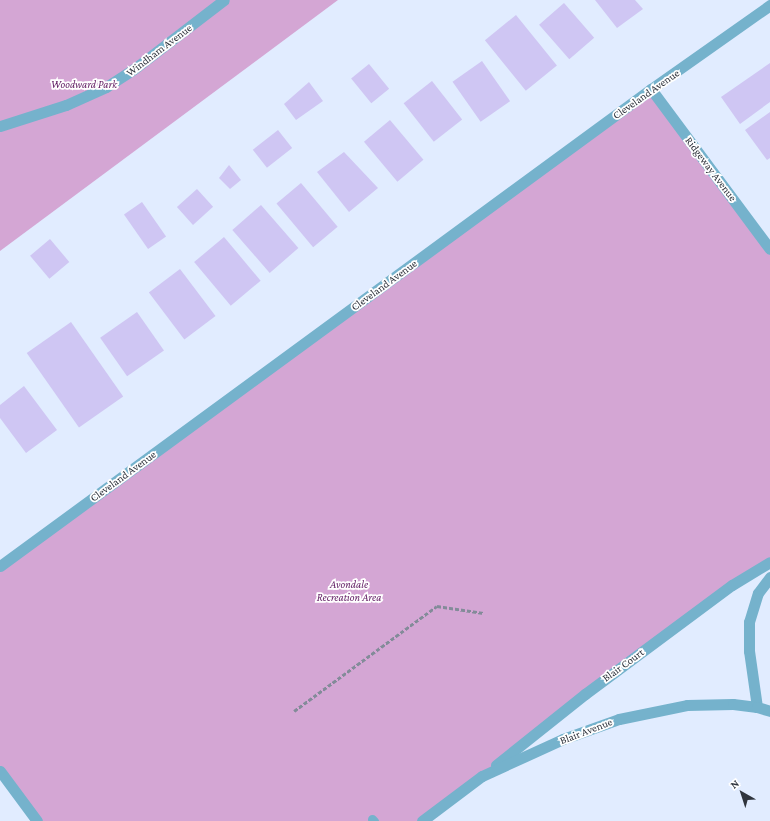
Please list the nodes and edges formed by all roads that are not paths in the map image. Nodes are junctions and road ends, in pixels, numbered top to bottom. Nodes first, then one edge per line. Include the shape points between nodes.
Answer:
1 (224, 0) edge
2 (770, 5) edge
3 (651, 89) junction
4 (0, 126) edge
5 (770, 249) edge
6 (770, 562) edge
7 (0, 566) edge
8 (770, 577) edge
9 (757, 707) junction
10 (770, 711) edge
11 (0, 771) edge
12 (482, 776) junction
13 (37, 821) edge
14 (422, 821) edge

1 - 4 street, Windham Avenue via 134,69 106,87 66,106
2 - 3 street, Cleveland Avenue
3 - 5 street, Ridgeway Avenue
3 - 7 street, Cleveland Avenue
6 - 12 street, Blair Court via 732,585 585,694
8 - 9 street via 758,592 749,622 749,651
9 - 10 street, Blair Avenue
9 - 12 street, Blair Avenue via 687,705 619,718 563,739
11 - 13 street
12 - 14 street, Blair Avenue

